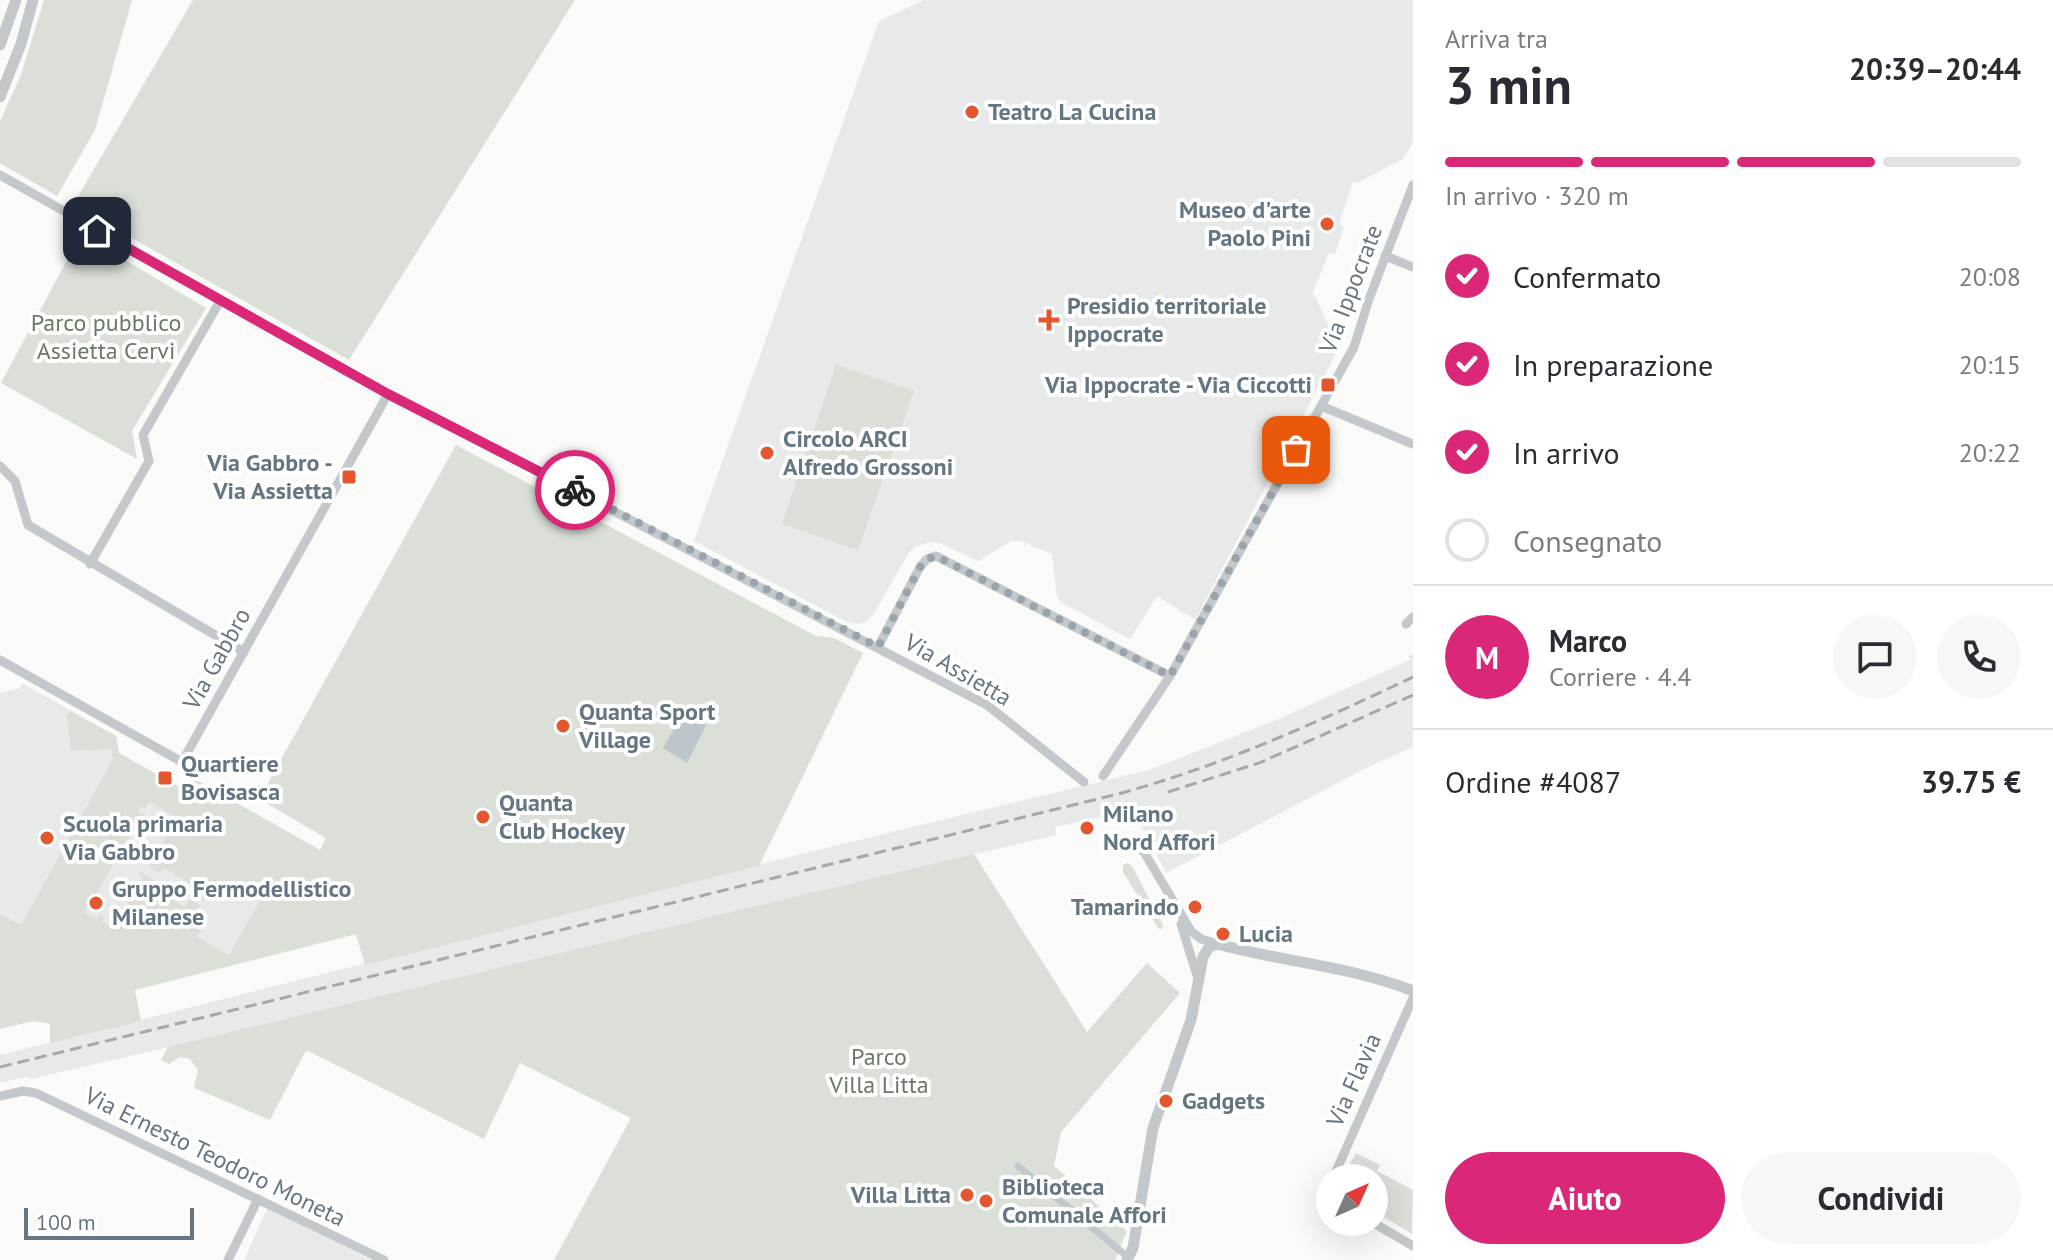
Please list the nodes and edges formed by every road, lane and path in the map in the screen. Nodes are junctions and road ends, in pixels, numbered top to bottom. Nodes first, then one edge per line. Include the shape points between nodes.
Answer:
1 (16, 0) edge
2 (33, 0) edge
3 (0, 45) edge
4 (0, 97) edge
5 (0, 175) edge
6 (1413, 185) edge
7 (1385, 256) junction
8 (1413, 267) edge
9 (220, 301) junction
10 (388, 394) junction
11 (1321, 406) junction
12 (1413, 444) edge
13 (0, 466) edge
14 (90, 564) junction
15 (878, 647) junction
16 (244, 652) junction
17 (0, 660) edge
18 (1170, 676) junction
19 (1103, 776) dead end
20 (1084, 782) dead end
21 (1124, 840) dead end
22 (1178, 913) junction
23 (1218, 944) junction
24 (1199, 983) junction
25 (1413, 991) edge
26 (1413, 998) edge
27 (0, 1096) edge
28 (1339, 1164) edge
29 (1018, 1166) dead end
30 (258, 1199) junction
31 (1388, 1231) edge
32 (1413, 1246) edge
33 (1129, 1259) edge
34 (228, 1260) edge
35 (384, 1260) edge

1 - 3 street
2 - 4 street
5 - 9 street, Via Assietta
6 - 7 street, Via Ippocrate
7 - 8 street
7 - 11 street, Via Ippocrate via 1354,347
9 - 10 street, Via Assietta
9 - 14 street via 143,435 149,461
10 - 15 street, Via Assietta
10 - 16 street, Via Gabbro
11 - 12 street
11 - 18 street, Via Ippocrate
13 - 14 street via 15,481 28,525
14 - 16 street
15 - 18 street via 920,567 936,556
15 - 20 street, Via Assietta via 987,705
16 - 17 street, Via Gabbro via 182,762
18 - 19 street, Via Ippocrate
21 - 22 street via 1144,852
22 - 23 street via 1196,936
22 - 24 street
23 - 24 street via 1205,953
23 - 25 street
24 - 33 street via 1153,1128
26 - 28 street, Via Flavia
27 - 30 street, Via Ernesto Teodoro Moneta via 29,1091
29 - 33 street
30 - 34 street
30 - 35 street, Via Ernesto Teodoro Moneta
31 - 32 street

